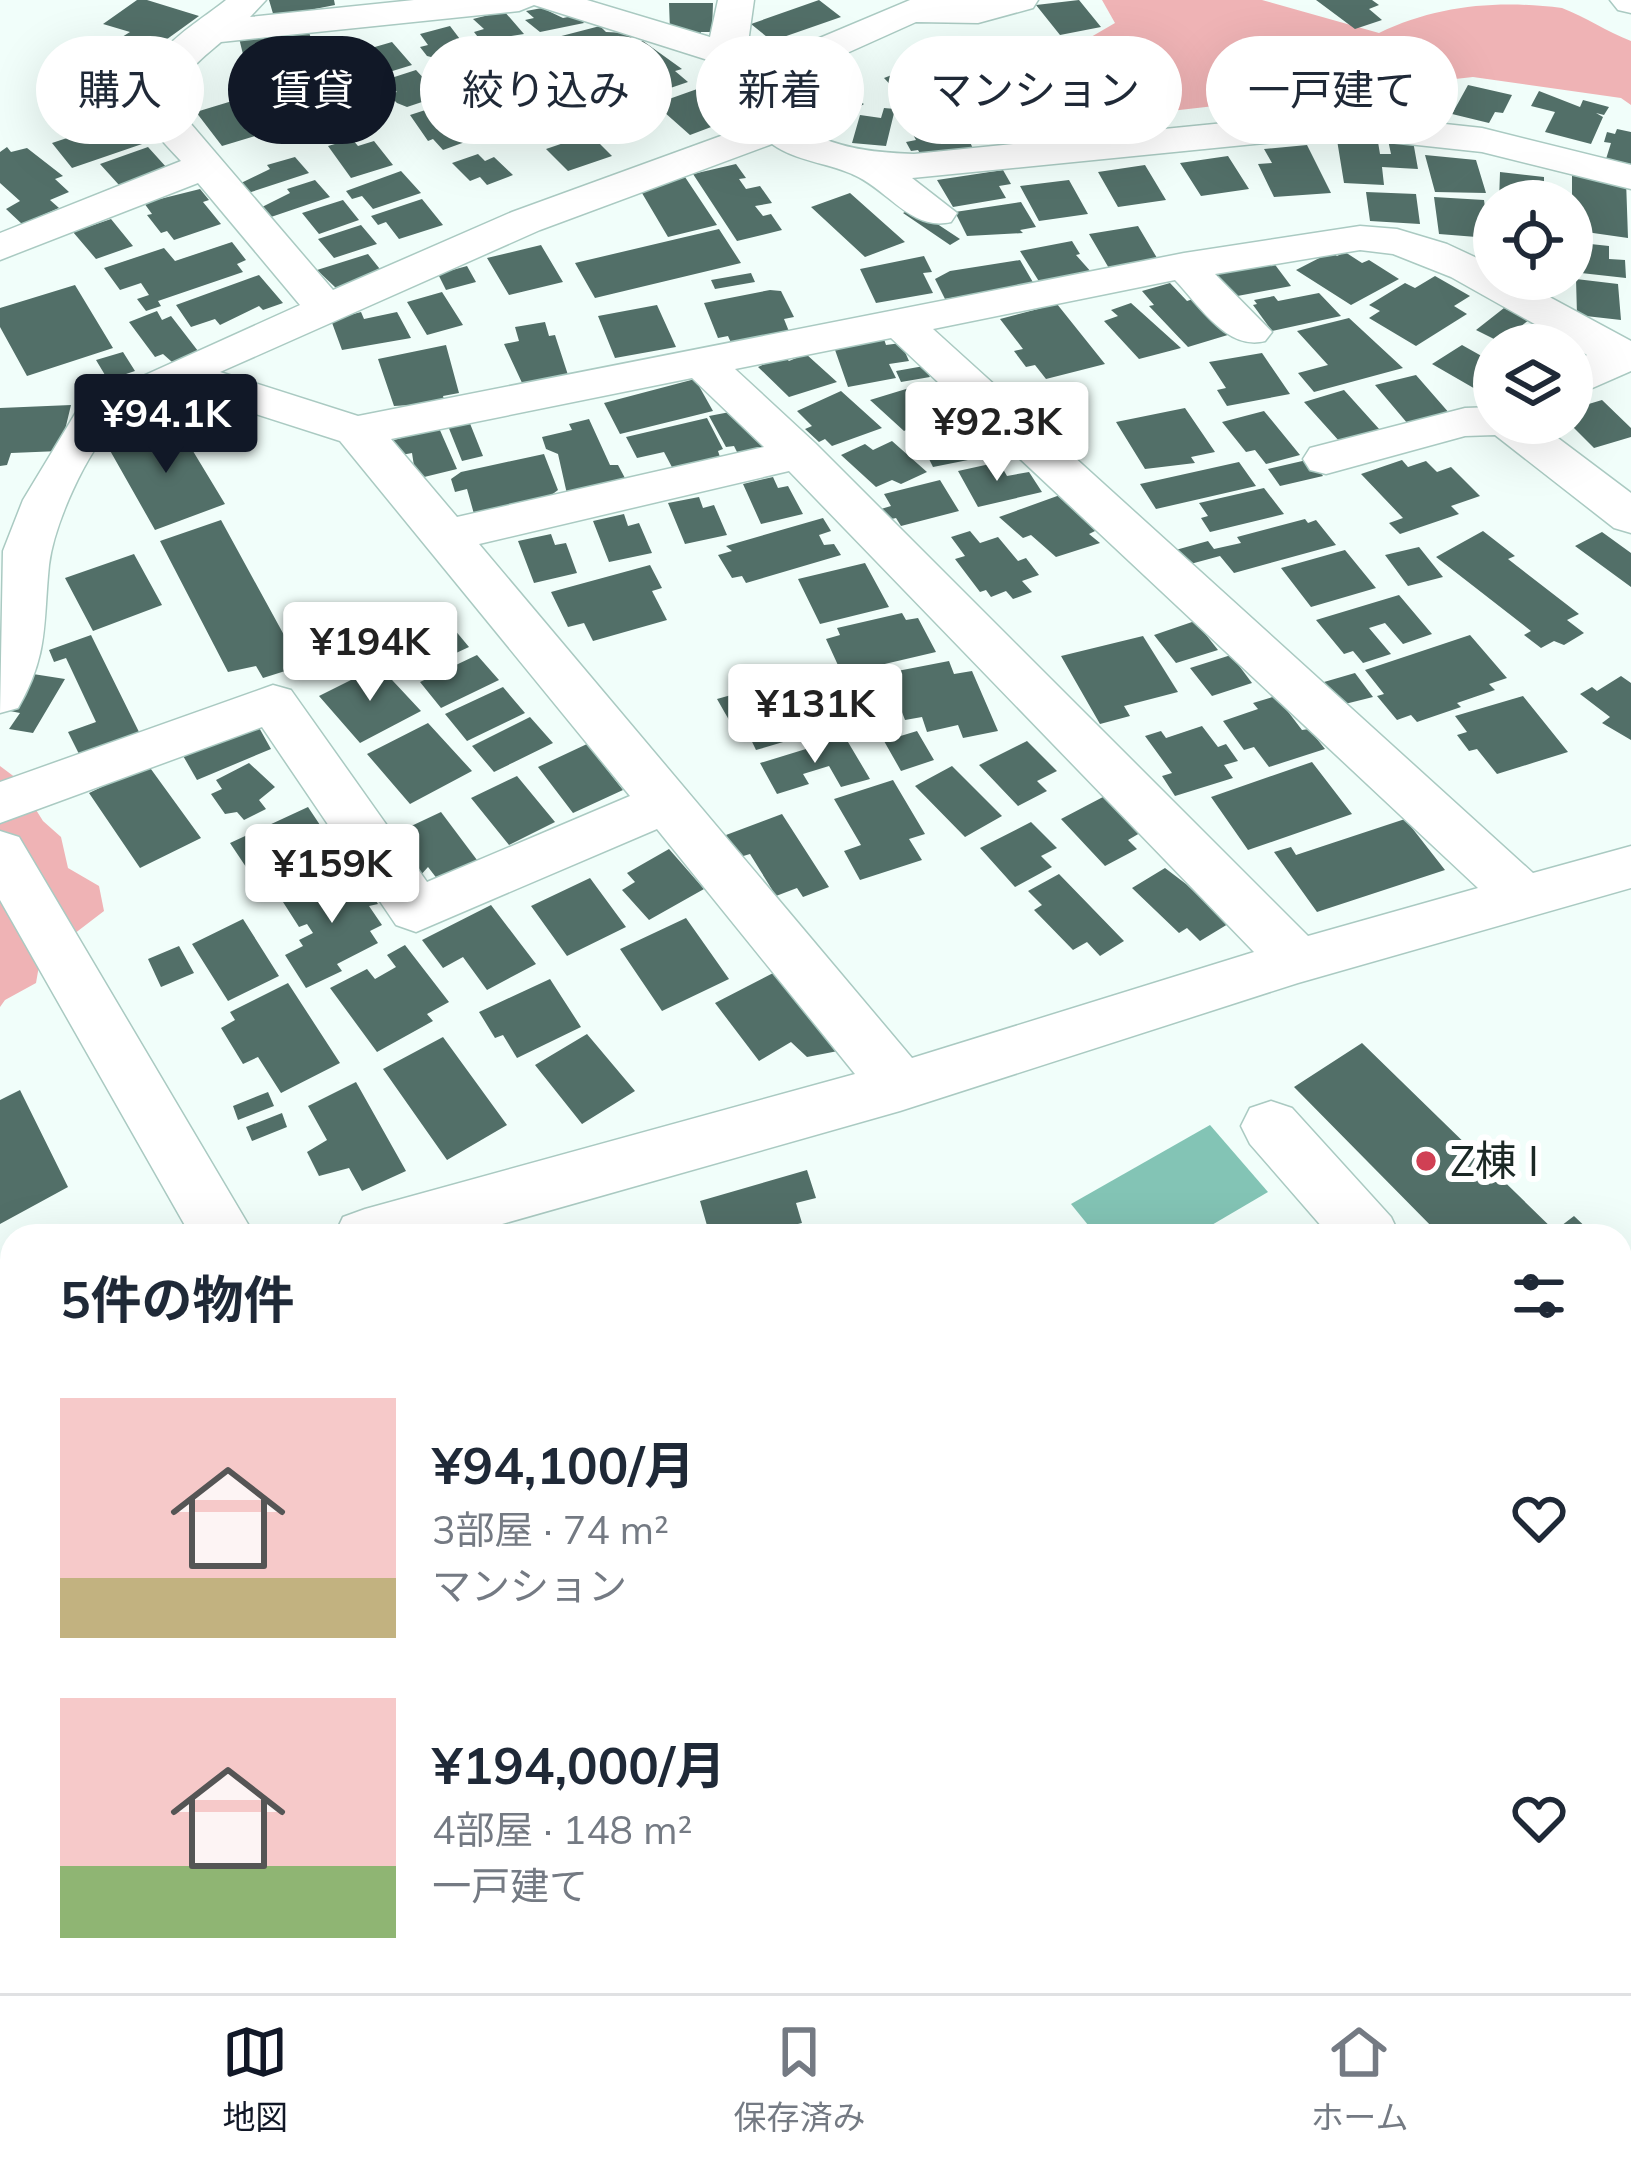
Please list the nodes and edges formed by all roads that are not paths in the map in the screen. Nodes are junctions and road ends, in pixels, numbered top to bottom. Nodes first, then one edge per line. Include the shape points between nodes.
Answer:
1 (248, 0) edge
2 (519, 0) edge
3 (549, 0) edge
4 (736, 0) edge
5 (1019, 0) edge
6 (204, 33) junction
7 (733, 36) edge
8 (854, 36) edge
9 (696, 51) edge
10 (736, 144) edge
11 (799, 144) edge
12 (865, 164) junction
13 (204, 166) junction
14 (1631, 177) edge
15 (937, 212) dead end
16 (0, 248) edge
17 (1184, 266) junction
18 (326, 309) junction
19 (899, 322) junction
20 (1250, 332) dead end
21 (1626, 356) edge
22 (700, 362) junction
23 (1593, 372) edge
24 (182, 374) junction
25 (1473, 422) edge
26 (356, 431) junction
27 (1536, 444) edge
28 (799, 454) junction
29 (1326, 459) dead end
30 (1631, 517) edge
31 (446, 536) junction
32 (0, 695) edge
33 (669, 801) junction
34 (0, 803) edge
35 (0, 852) edge
36 (1631, 868) edge
37 (1524, 898) junction
38 (1298, 961) junction
39 (900, 1086) junction
40 (1271, 1126) dead end
41 (217, 1224) edge
42 (408, 1224) edge
43 (1358, 1224) edge

1 - 6 street
2 - 6 street
3 - 9 street
4 - 7 street
5 - 8 street via 978,12 910,11
6 - 13 street via 160,84 166,119
10 - 18 street via 526,221
11 - 12 street
12 - 14 street via 914,166 1334,124 1482,140
12 - 15 street
13 - 16 street
13 - 18 street
17 - 19 street
17 - 20 street
17 - 21 street via 1380,238 1439,255
18 - 24 street
19 - 22 street
19 - 37 street
21 - 23 street
22 - 26 street
22 - 28 street
24 - 26 street
24 - 32 street via 98,414 33,527 22,654
25 - 29 street
26 - 31 street
27 - 30 street
28 - 31 street
28 - 38 street
31 - 33 street
33 - 34 street via 416,910 273,703
33 - 39 street
35 - 41 street
36 - 37 street
37 - 38 street
38 - 39 street
39 - 42 street
40 - 43 street

